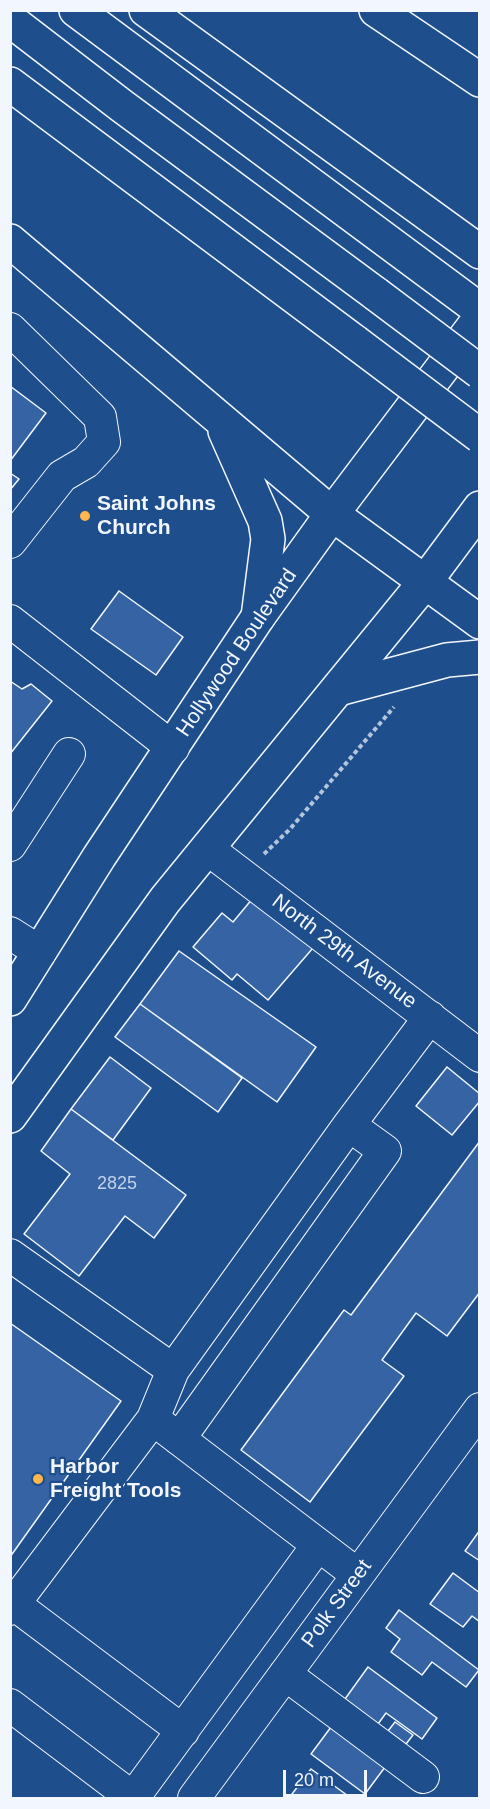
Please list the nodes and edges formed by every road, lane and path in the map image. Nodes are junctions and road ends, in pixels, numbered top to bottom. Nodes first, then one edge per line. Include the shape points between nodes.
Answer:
1 (76, 10) edge
2 (146, 10) edge
3 (376, 10) edge
4 (10, 20) edge
5 (480, 80) edge
6 (10, 84) edge
7 (10, 241) edge
8 (480, 252) edge
9 (480, 310) edge
10 (480, 318) edge
11 (10, 329) edge
12 (480, 372) edge
13 (219, 419) junction
14 (480, 436) edge
15 (480, 508) edge
16 (332, 514) junction
17 (10, 542) edge
18 (425, 582) junction
19 (258, 617) junction
20 (10, 621) edge
21 (480, 622) edge
22 (480, 657) edge
23 (338, 689) junction
24 (399, 703) dead end
25 (173, 748) junction
26 (69, 754) dead end
27 (10, 845) edge
28 (208, 849) junction
29 (242, 876) junction
30 (10, 933) edge
31 (40, 952) junction
32 (10, 999) edge
33 (430, 1017) junction
34 (480, 1056) edge
35 (10, 1116) edge
36 (349, 1125) junction
37 (10, 1255) edge
38 (172, 1370) junction
39 (480, 1409) edge
40 (153, 1419) junction
41 (179, 1439) junction
42 (318, 1545) junction
43 (358, 1575) junction
44 (12, 1605) edge
45 (285, 1674) junction
46 (206, 1700) junction
47 (10, 1706) edge
48 (245, 1729) junction
49 (183, 1731) junction
50 (423, 1777) dead end
51 (194, 1798) edge

1 - 9 main road
2 - 8 main road
3 - 5 main road
4 - 12 main road, bridge
6 - 14 main road, bridge
7 - 13 main road
10 - 16 main road, Hollywood Boulevard
11 - 17 street via 100,417 104,442 86,462 62,476
13 - 16 main road
13 - 19 main road via 265,521 268,539
15 - 18 main road
16 - 18 main road
16 - 19 main road, Hollywood Boulevard
18 - 21 main road
18 - 23 main road
19 - 25 main road, Hollywood Boulevard
20 - 25 street
22 - 23 main road via 447,660
23 - 28 main road
24 - 29 path via 290,830
25 - 31 main road, Hollywood Boulevard
26 - 27 street
28 - 29 street, North 29th Avenue
28 - 35 main road via 165,900
29 - 33 street, North 29th Avenue
30 - 31 street
31 - 32 main road, Hollywood Boulevard
33 - 34 street, North 29th Avenue
33 - 36 street
36 - 38 street
36 - 41 street via 385,1151
37 - 38 street
38 - 40 street
39 - 43 street, Polk Street
40 - 41 street
40 - 44 street
41 - 42 street
42 - 43 street
42 - 46 street
43 - 45 street, Polk Street
44 - 49 street
45 - 48 street, Polk Street
45 - 50 street
46 - 48 street
46 - 49 street
47 - 49 street via 133,1798
48 - 51 street, Polk Street

